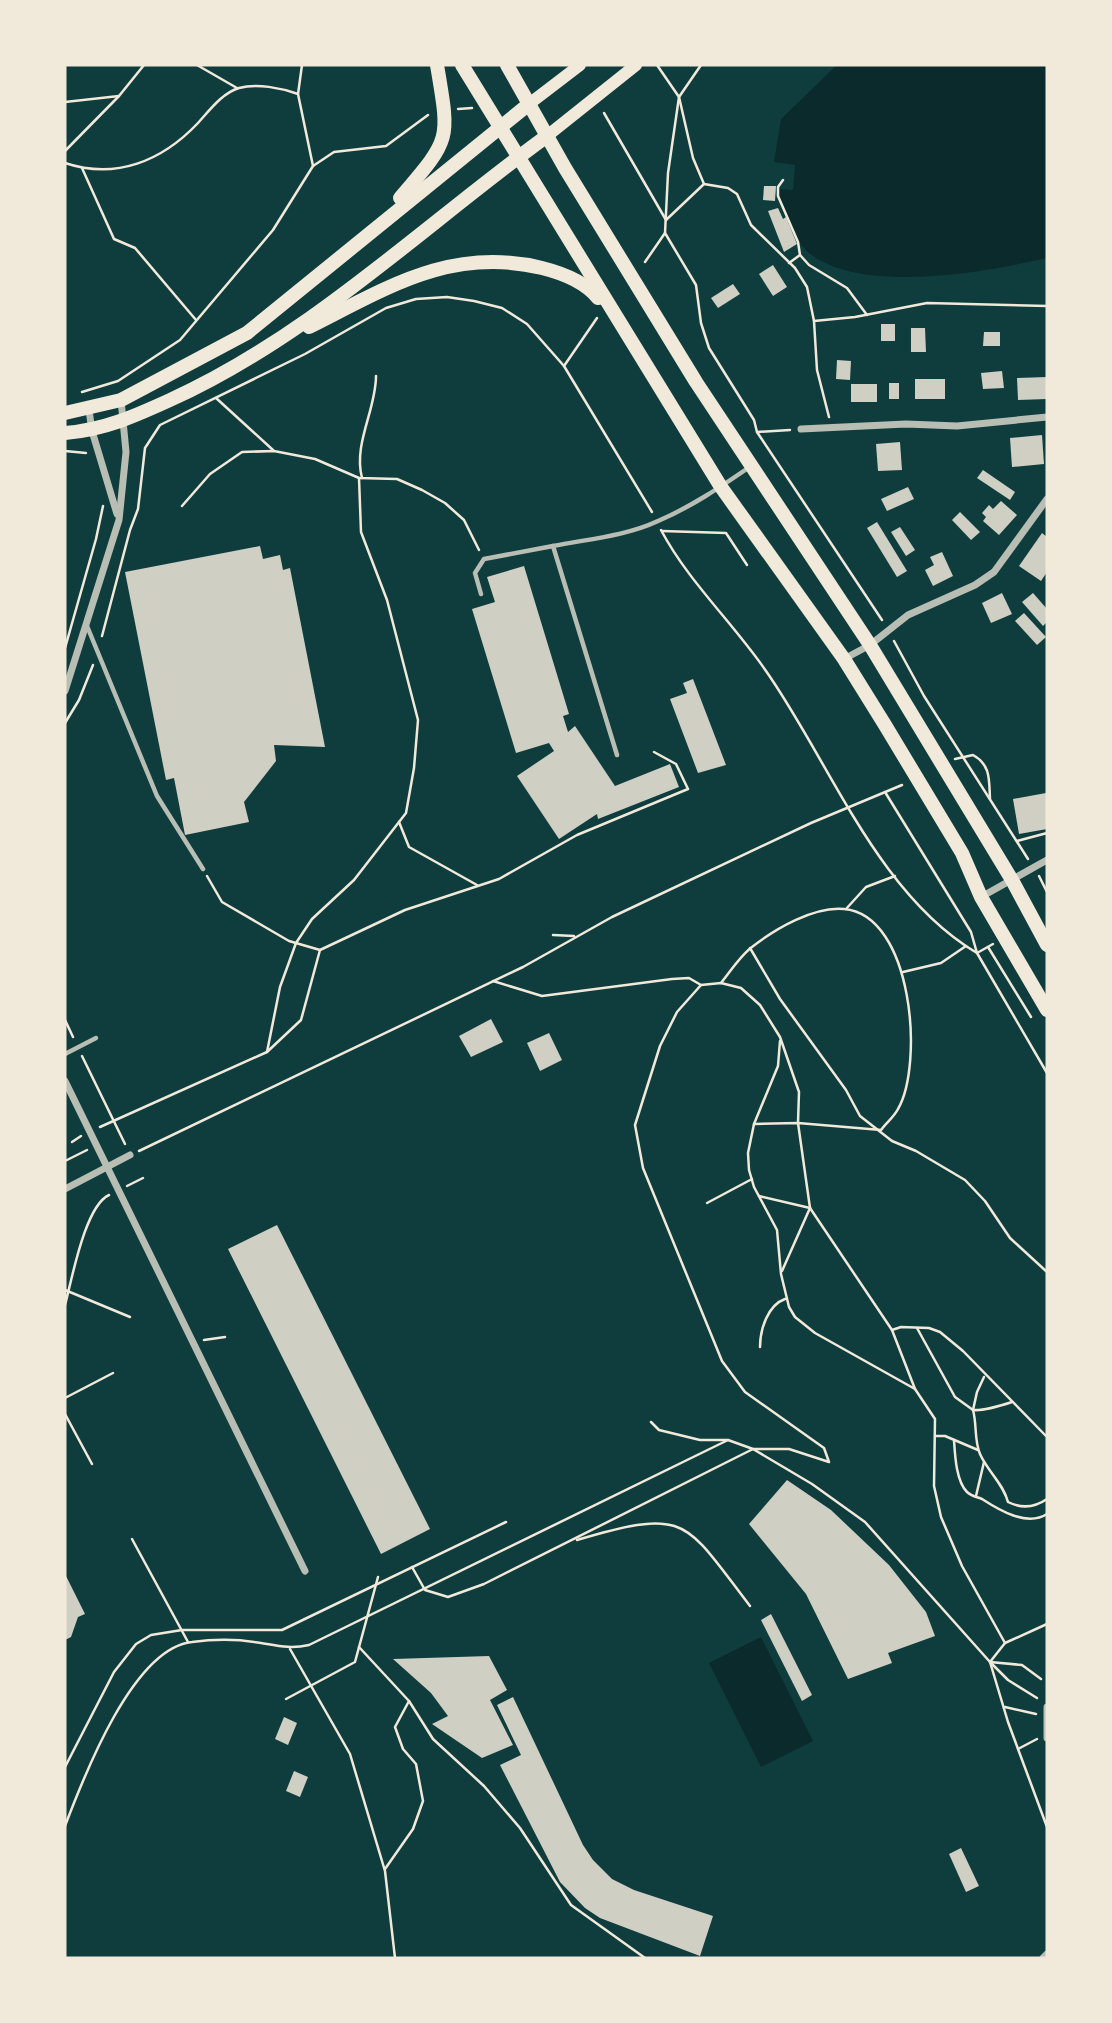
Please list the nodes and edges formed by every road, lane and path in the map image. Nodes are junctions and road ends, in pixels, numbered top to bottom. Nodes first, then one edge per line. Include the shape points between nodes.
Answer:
1 (144, 65) edge
2 (197, 65) edge
3 (302, 65) edge
4 (437, 65) edge
5 (462, 65) edge
6 (507, 65) edge
7 (580, 65) edge
8 (636, 65) edge
9 (657, 65) edge
10 (701, 65) edge
11 (239, 89) junction
12 (298, 94) junction
13 (119, 96) junction
14 (679, 97) junction
15 (65, 102) edge
16 (529, 104) junction
17 (435, 111) dead end
18 (604, 113) dead end
19 (500, 127) junction
20 (547, 136) junction
21 (65, 151) edge
22 (517, 158) junction
23 (65, 163) edge
24 (313, 166) junction
25 (82, 168) junction
26 (783, 180) dead end
27 (704, 184) junction
28 (666, 220) junction
29 (378, 224) junction
30 (665, 233) junction
31 (800, 255) junction
32 (645, 262) dead end
33 (789, 263) junction
34 (1047, 306) edge
35 (613, 315) junction
36 (867, 315) junction
37 (597, 318) dead end
38 (196, 320) junction
39 (814, 321) junction
40 (276, 344) junction
41 (564, 366) junction
42 (376, 376) dead end
43 (85, 392) dead end
44 (216, 398) junction
45 (121, 400) junction
46 (89, 410) junction
47 (65, 413) edge
48 (1047, 418) edge
49 (124, 421) junction
50 (832, 426) junction
51 (801, 429) joint
52 (92, 431) junction
53 (757, 432) junction
54 (65, 433) edge
55 (65, 451) edge
56 (274, 451) junction
57 (95, 460) dead end
58 (751, 466) junction
59 (361, 478) junction
60 (721, 487) junction
61 (1047, 499) edge
62 (182, 506) dead end
63 (119, 520) junction
64 (657, 522) junction
65 (662, 531) junction
66 (96, 539) dead end
67 (554, 546) junction
68 (484, 559) junction
69 (747, 565) dead end
70 (481, 594) dead end
71 (87, 626) junction
72 (888, 629) junction
73 (870, 645) junction
74 (65, 648) edge
75 (97, 654) junction
76 (844, 659) junction
77 (65, 691) edge
78 (65, 723) edge
79 (654, 752) dead end
80 (617, 755) dead end
81 (399, 822) junction
82 (1047, 834) edge
83 (1017, 841) junction
84 (1047, 860) edge
85 (1034, 867) junction
86 (203, 869) joint
87 (895, 876) junction
88 (1047, 878) edge
89 (1012, 880) junction
90 (1041, 880) junction
91 (478, 886) junction
92 (1047, 892) edge
93 (981, 897) junction
94 (846, 909) junction
95 (553, 935) dead end
96 (575, 936) junction
97 (1004, 937) junction
98 (296, 943) junction
99 (1047, 945) edge
100 (966, 946) junction
101 (988, 947) junction
102 (750, 948) junction
103 (320, 950) junction
104 (977, 953) junction
105 (903, 972) junction
106 (493, 981) junction
107 (721, 984) junction
108 (701, 985) junction
109 (1047, 1010) edge
110 (1031, 1017) dead end
111 (65, 1020) edge
112 (780, 1037) junction
113 (96, 1038) dead end
114 (78, 1047) junction
115 (267, 1052) junction
116 (65, 1054) edge
117 (1047, 1073) edge
118 (65, 1081) edge
119 (113, 1120) junction
120 (798, 1123) junction
121 (754, 1124) junction
122 (881, 1130) junction
123 (97, 1145) junction
124 (130, 1155) junction
125 (65, 1161) edge
126 (107, 1166) junction
127 (143, 1178) dead end
128 (752, 1179) junction
129 (65, 1189) edge
130 (119, 1190) junction
131 (759, 1196) junction
132 (707, 1203) dead end
133 (810, 1208) junction
134 (1047, 1272) edge
135 (781, 1274) junction
136 (66, 1291) edge
137 (785, 1299) junction
138 (65, 1304) edge
139 (130, 1317) dead end
140 (918, 1328) junction
141 (892, 1330) junction
142 (760, 1347) dead end
143 (113, 1373) dead end
144 (985, 1376) junction
145 (915, 1389) junction
146 (65, 1398) edge
147 (1012, 1402) junction
148 (973, 1410) junction
149 (65, 1414) edge
150 (650, 1422) dead end
151 (936, 1436) junction
152 (1047, 1437) edge
153 (729, 1440) junction
154 (954, 1440) junction
155 (753, 1449) junction
156 (978, 1450) junction
157 (984, 1462) junction
158 (92, 1464) dead end
159 (976, 1496) junction
160 (1047, 1499) edge
161 (1008, 1502) junction
162 (1000, 1510) junction
163 (1047, 1514) edge
164 (506, 1522) dead end
165 (132, 1539) dead end
166 (567, 1543) junction
167 (412, 1567) junction
168 (305, 1571) dead end
169 (378, 1577) dead end
170 (376, 1585) junction
171 (425, 1590) junction
172 (750, 1606) dead end
173 (1047, 1625) edge
174 (182, 1630) junction
175 (188, 1642) junction
176 (1005, 1643) junction
177 (359, 1647) junction
178 (290, 1649) junction
179 (990, 1662) junction
180 (1041, 1679) dead end
181 (1037, 1698) dead end
182 (286, 1699) dead end
183 (409, 1701) junction
184 (1003, 1706) junction
185 (1047, 1707) edge
186 (1036, 1714) dead end
187 (1046, 1736) edge
188 (1018, 1749) junction
189 (65, 1767) edge
190 (65, 1826) edge
191 (1047, 1827) edge
192 (385, 1871) junction
193 (1047, 1954) edge
194 (395, 1958) edge
195 (645, 1958) edge
196 (1043, 1958) edge

1 - 13 path
2 - 11 path
3 - 12 path
4 - 29 main road via 445,138 430,163
5 - 19 main road
6 - 16 main road
7 - 16 main road
8 - 20 main road
9 - 14 path
10 - 14 path
11 - 12 path via 284,89
11 - 25 path via 222,98 155,159 132,166
12 - 24 path
13 - 15 path
13 - 21 path
14 - 27 path
14 - 28 path
16 - 19 main road
16 - 20 main road
17 - 24 path via 386,146 334,152
18 - 28 path
19 - 22 main road
19 - 29 main road
20 - 22 main road
20 - 58 main road
22 - 35 main road
22 - 40 main road
23 - 25 path
24 - 38 path via 273,230
25 - 38 path via 114,240 135,248
26 - 31 path via 778,196
27 - 28 path
27 - 33 path via 737,194 751,225
28 - 30 path
29 - 45 main road via 247,332
30 - 32 path
30 - 53 path via 696,285 709,348
31 - 33 path
31 - 36 path via 847,288
33 - 39 path via 807,287
34 - 36 path via 927,303
35 - 40 main road via 594,292 553,271 502,261 472,261 436,268 392,286
35 - 60 main road
36 - 39 path
37 - 41 path
38 - 43 path via 180,340 118,381
39 - 50 path via 817,370
40 - 49 main road via 212,381
41 - 44 path via 527,324 502,308 447,297 416,299 386,308
41 - 64 path
42 - 59 path via 376,397 364,433
44 - 56 path
44 - 75 path via 160,425 145,448 138,509
45 - 46 main road
45 - 49 street
46 - 47 main road
46 - 52 street
48 - 50 street via 957,426
49 - 52 main road
49 - 63 street via 126,452
50 - 51 street
51 - 53 path
52 - 54 main road
52 - 63 street
53 - 72 path
55 - 57 path via 85,453
56 - 59 path via 315,459
56 - 62 path via 242,452 210,474
58 - 60 lane
58 - 73 main road
59 - 68 path via 397,479 445,502 464,520
59 - 81 path via 361,532 387,600 418,720 406,813
60 - 64 lane
60 - 76 main road
61 - 72 street via 994,572
63 - 71 street
64 - 65 path
64 - 67 lane
65 - 69 path via 726,533
65 - 87 path via 766,671
66 - 74 path
67 - 68 lane
67 - 80 lane
68 - 70 lane via 475,573
71 - 75 lane
71 - 77 street
72 - 73 street
72 - 83 path via 924,696
73 - 76 street
73 - 89 main road
75 - 78 path
75 - 86 lane via 157,796
76 - 93 main road via 962,853
79 - 91 path via 676,764 688,789 577,835
81 - 91 path via 410,847
81 - 98 path
82 - 83 path
83 - 85 path
84 - 85 street
85 - 89 street
85 - 90 path
86 - 98 path via 222,902
87 - 94 path via 866,887
87 - 100 path via 923,911
88 - 90 path
89 - 93 street
89 - 99 main road
90 - 92 path
91 - 103 path via 405,910
93 - 97 main road
94 - 102 path via 816,912
94 - 105 path via 877,927
95 - 96 path
96 - 104 path via 885,792 971,932
96 - 106 path
97 - 101 path
97 - 109 main road
98 - 103 path
98 - 115 path via 280,987
100 - 104 path
100 - 105 path via 941,963
101 - 104 path
101 - 110 path
102 - 107 path
102 - 122 path via 779,999 860,1116
103 - 115 path via 301,1020
104 - 117 path
105 - 122 path via 911,1020 911,1059 899,1109
106 - 108 path via 542,996 672,979 689,978
106 - 124 path
107 - 108 path
107 - 112 path via 741,988 760,1004
108 - 155 path via 677,1012 660,1046 635,1125 643,1168 722,1360 745,1392 824,1448 830,1462 789,1449
111 - 114 path
112 - 120 path via 799,1091
112 - 121 path via 778,1066
113 - 114 lane
114 - 116 lane
114 - 119 path
115 - 119 path
118 - 123 street
119 - 124 path
120 - 121 path
120 - 122 path
120 - 133 path
121 - 128 path via 748,1153
122 - 134 path via 891,1141 968,1182 1010,1238
123 - 125 path
123 - 126 street
124 - 126 street
126 - 129 street
126 - 130 street
127 - 130 path
128 - 131 path
128 - 132 path
130 - 136 path via 101,1199 92,1214
130 - 168 street
131 - 133 path
131 - 135 path via 777,1230
133 - 135 path
133 - 141 path
135 - 137 path
136 - 138 path
136 - 139 path
137 - 142 path via 774,1305 762,1329
137 - 145 path via 795,1317 816,1333
140 - 141 path
140 - 144 path via 929,1328 952,1341
140 - 148 path via 956,1397
141 - 145 path
143 - 146 path
144 - 147 path
144 - 148 path
145 - 151 path via 935,1419
147 - 148 path
147 - 152 path
148 - 156 path
149 - 158 path
150 - 153 path via 659,1430 700,1440
151 - 154 path
151 - 176 path via 934,1479 941,1517
153 - 155 path
153 - 171 path
154 - 156 path
154 - 159 path via 960,1480 967,1493
155 - 166 path
155 - 179 path via 865,1522
156 - 157 path
157 - 159 path
157 - 161 path via 1004,1487
159 - 162 path
160 - 161 path via 1036,1506
161 - 162 path
162 - 163 path via 1033,1519
164 - 167 path
165 - 174 path
166 - 171 path via 448,1597
166 - 172 path via 615,1529 669,1522 698,1538
167 - 170 path
167 - 171 path
169 - 170 path
170 - 174 path via 282,1630
170 - 177 path
171 - 178 path
173 - 176 path
174 - 175 path
174 - 189 path via 151,1635 136,1644 114,1672
175 - 178 path via 227,1640
175 - 190 path via 171,1647 150,1663 126,1697
176 - 179 path
177 - 182 path via 355,1662
177 - 183 path
178 - 192 path via 350,1754
179 - 180 path via 1022,1665
179 - 181 path
179 - 184 path
183 - 192 path via 395,1727 403,1749 416,1764 423,1801 413,1829
183 - 195 path via 433,1738 520,1828 571,1905
184 - 186 path
184 - 188 path
185 - 187 street
187 - 188 path
188 - 191 path
192 - 194 path
193 - 196 street

